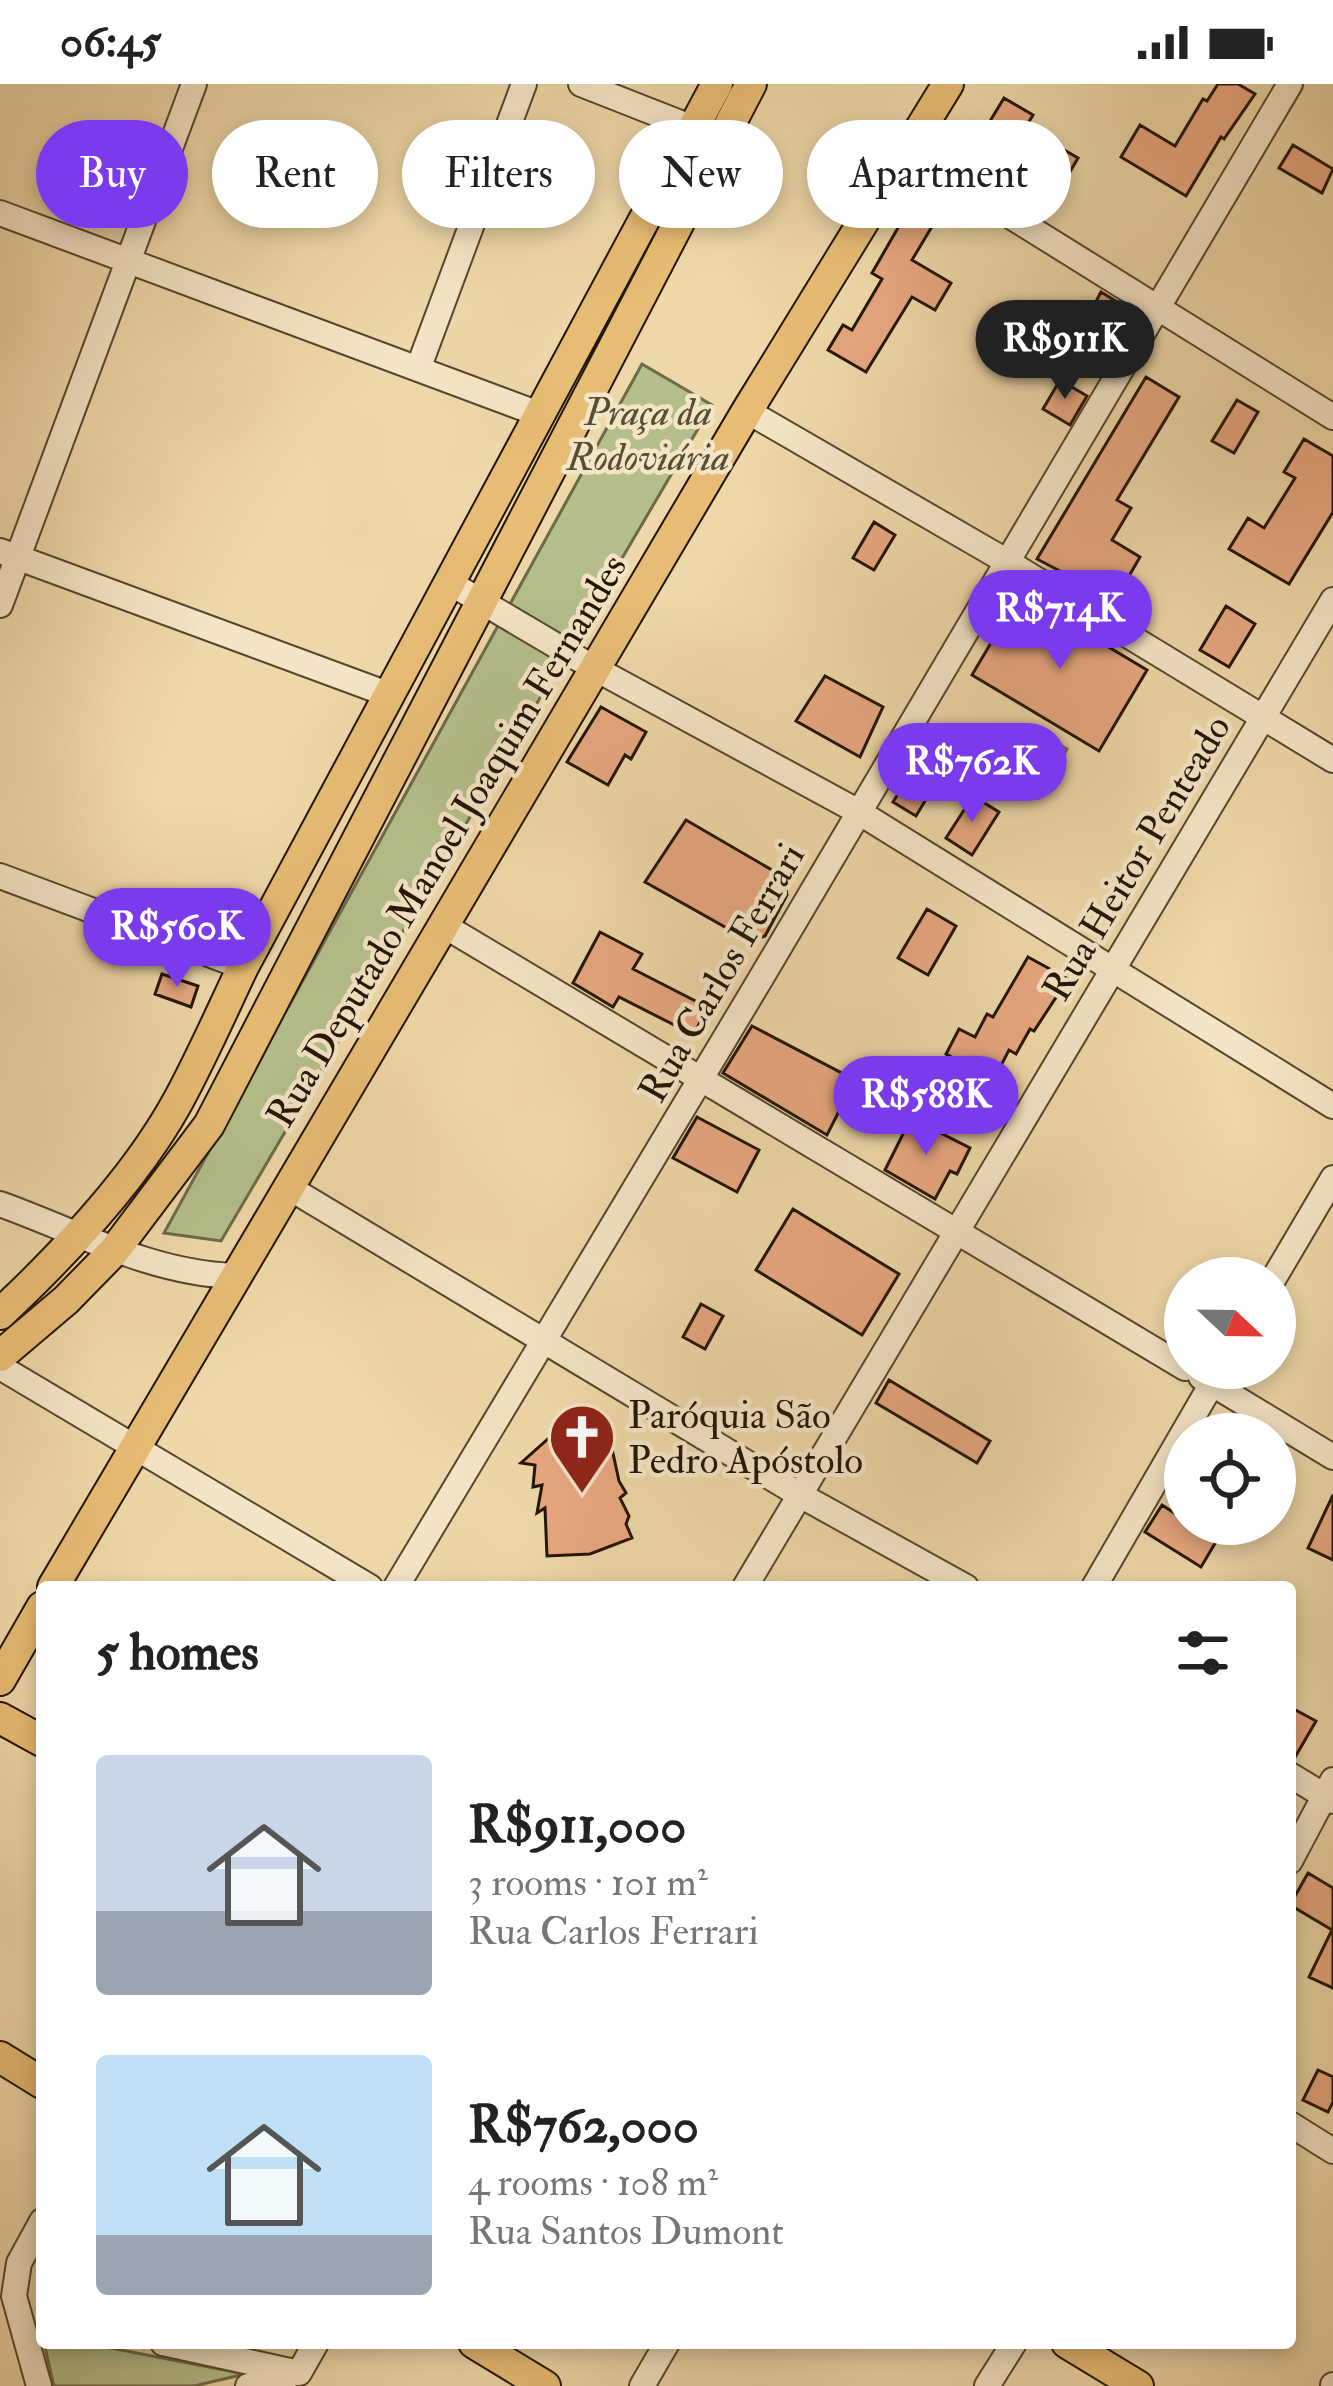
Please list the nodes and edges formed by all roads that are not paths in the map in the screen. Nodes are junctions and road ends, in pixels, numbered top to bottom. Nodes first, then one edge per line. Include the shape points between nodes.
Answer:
1 (194, 84) edge
2 (524, 84) edge
3 (581, 84) edge
4 (717, 84) edge
5 (751, 84) edge
6 (935, 84) edge
7 (948, 84) edge
8 (1290, 84) edge
9 (673, 120) edge
10 (697, 120) edge
11 (920, 120) edge
12 (926, 120) edge
13 (0, 213) edge
14 (639, 228) edge
15 (859, 228) edge
16 (1036, 228) edge
17 (126, 260) junction
18 (1158, 309) junction
19 (418, 369) junction
20 (747, 412) junction
21 (539, 414) junction
22 (1333, 417) edge
23 (9, 555) edge
24 (1006, 561) junction
25 (449, 583) junction
26 (1333, 599) edge
27 (481, 601) junction
28 (0, 605) edge
29 (594, 668) junction
30 (390, 695) junction
31 (1263, 718) junction
32 (1333, 760) edge
33 (857, 812) junction
34 (0, 876) edge
35 (443, 925) junction
36 (243, 967) junction
37 (1112, 970) junction
38 (702, 1083) junction
39 (1333, 1106) edge
40 (1333, 1178) edge
41 (288, 1187) junction
42 (0, 1204) edge
43 (79, 1233) junction
44 (956, 1233) junction
45 (114, 1250) junction
46 (1286, 1257) edge
47 (235, 1276) junction
48 (0, 1314) edge
49 (546, 1338) junction
50 (1164, 1356) edge
51 (0, 1357) edge
52 (0, 1367) edge
53 (1209, 1389) edge
54 (1236, 1389) edge
55 (134, 1447) junction
56 (1333, 1456) edge
57 (800, 1495) junction
58 (56, 1581) edge
59 (360, 1581) edge
60 (400, 1581) edge
61 (750, 1581) edge
62 (955, 1581) edge
63 (1097, 1581) edge
64 (36, 1617) edge
65 (0, 1680) edge
66 (0, 1718) edge
67 (36, 1739) edge
68 (1296, 1778) edge
69 (1330, 1792) edge
70 (1296, 1851) edge
71 (0, 2057) edge
72 (36, 2079) edge
73 (1296, 2128) edge
74 (1333, 2151) edge
75 (36, 2232) edge
76 (20, 2310) edge
77 (185, 2349) edge
78 (313, 2349) edge
79 (484, 2349) edge
80 (664, 2349) edge
81 (1010, 2349) edge
82 (1077, 2349) edge
83 (300, 2380) edge
84 (39, 2386) edge
85 (248, 2386) edge
86 (545, 2386) edge
87 (642, 2386) edge
88 (988, 2386) edge
89 (1138, 2386) edge

1 - 17 street
2 - 19 street
3 - 9 street
4 - 10 main road
5 - 27 main road
6 - 11 main road, Rua Deputado Manoel Joaquim Fernandes
7 - 12 main road, Rua Deputado Manoel Joaquim Fernandes
8 - 18 street, Rua Carlos Ferrari
13 - 17 street
14 - 21 main road
15 - 20 main road, Rua Deputado Manoel Joaquim Fernandes
16 - 18 street
17 - 19 street
17 - 23 street
18 - 22 street
18 - 24 street, Rua Carlos Ferrari
19 - 21 street
20 - 24 street
20 - 29 main road, Rua Deputado Manoel Joaquim Fernandes
21 - 25 main road
23 - 28 street
23 - 30 street
24 - 31 street
24 - 33 street, Rua Carlos Ferrari
25 - 27 street
25 - 30 main road
26 - 31 street, Rua Heitor Penteado
27 - 29 street
27 - 45 main road via 209,1125
29 - 33 street
29 - 35 main road, Rua Deputado Manoel Joaquim Fernandes
30 - 36 main road
31 - 32 street
31 - 37 street, Rua Heitor Penteado
33 - 37 street
33 - 38 street, Rua Carlos Ferrari
34 - 36 street
35 - 38 street
35 - 41 main road, Rua Deputado Manoel Joaquim Fernandes
36 - 43 main road via 176,1105
37 - 39 street
37 - 44 street, Rua Heitor Penteado
38 - 44 street
38 - 49 street, Rua Carlos Ferrari
40 - 46 street
41 - 47 main road, Rua Deputado Manoel Joaquim Fernandes
41 - 49 street
42 - 43 street
43 - 45 street
43 - 48 main road
44 - 50 street
44 - 57 street, Rua Heitor Penteado
45 - 47 street via 196,1275
45 - 51 main road
47 - 55 main road, Rua Deputado Manoel Joaquim Fernandes
49 - 57 street
49 - 60 street, Rua Carlos Ferrari
52 - 55 street
53 - 63 street
54 - 56 street
55 - 58 main road, Rua Deputado Manoel Joaquim Fernandes
55 - 59 street
57 - 61 street, Rua Heitor Penteado
57 - 62 street
64 - 65 main road
66 - 67 main road
68 - 69 street
69 - 70 street
71 - 72 main road
73 - 74 street
75 - 76 street via 15,2282
76 - 84 street
77 - 83 street
78 - 83 street
79 - 86 main road
80 - 87 street
81 - 88 street
82 - 89 main road
83 - 85 street

